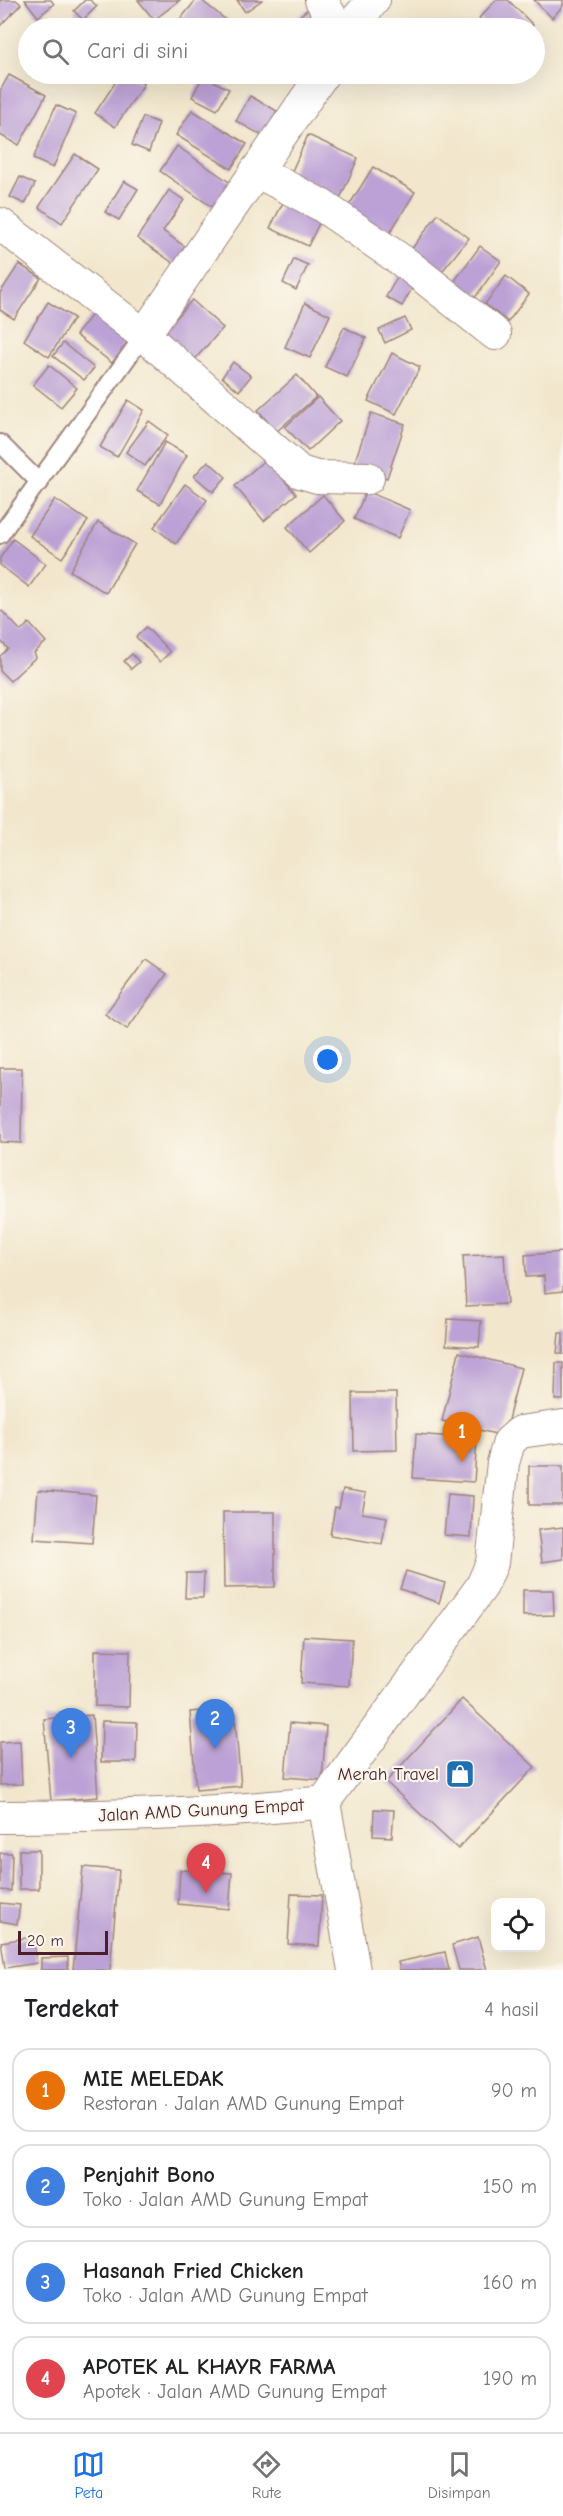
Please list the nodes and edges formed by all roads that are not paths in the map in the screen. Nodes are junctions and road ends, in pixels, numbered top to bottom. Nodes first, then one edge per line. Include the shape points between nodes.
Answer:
1 (321, 0) edge
2 (374, 0) edge
3 (331, 18) edge
4 (358, 18) edge
5 (316, 84) edge
6 (256, 171) junction
7 (0, 224) edge
8 (144, 334) junction
9 (495, 334) dead end
10 (0, 443) edge
11 (368, 478) dead end
12 (39, 483) junction
13 (0, 535) edge
14 (563, 1426) edge
15 (324, 1802) junction
16 (0, 1817) edge
17 (354, 1970) edge

1 - 3 street
2 - 4 street
5 - 6 street
6 - 8 street
6 - 9 street via 360,232
7 - 8 street
8 - 11 street via 300,472 317,477
8 - 12 lane
10 - 12 lane
12 - 13 lane
14 - 15 street, Jalan AMD Gunung Empat via 520,1432 509,1442 487,1576
15 - 16 street, Jalan AMD Gunung Empat via 261,1809
15 - 17 street

